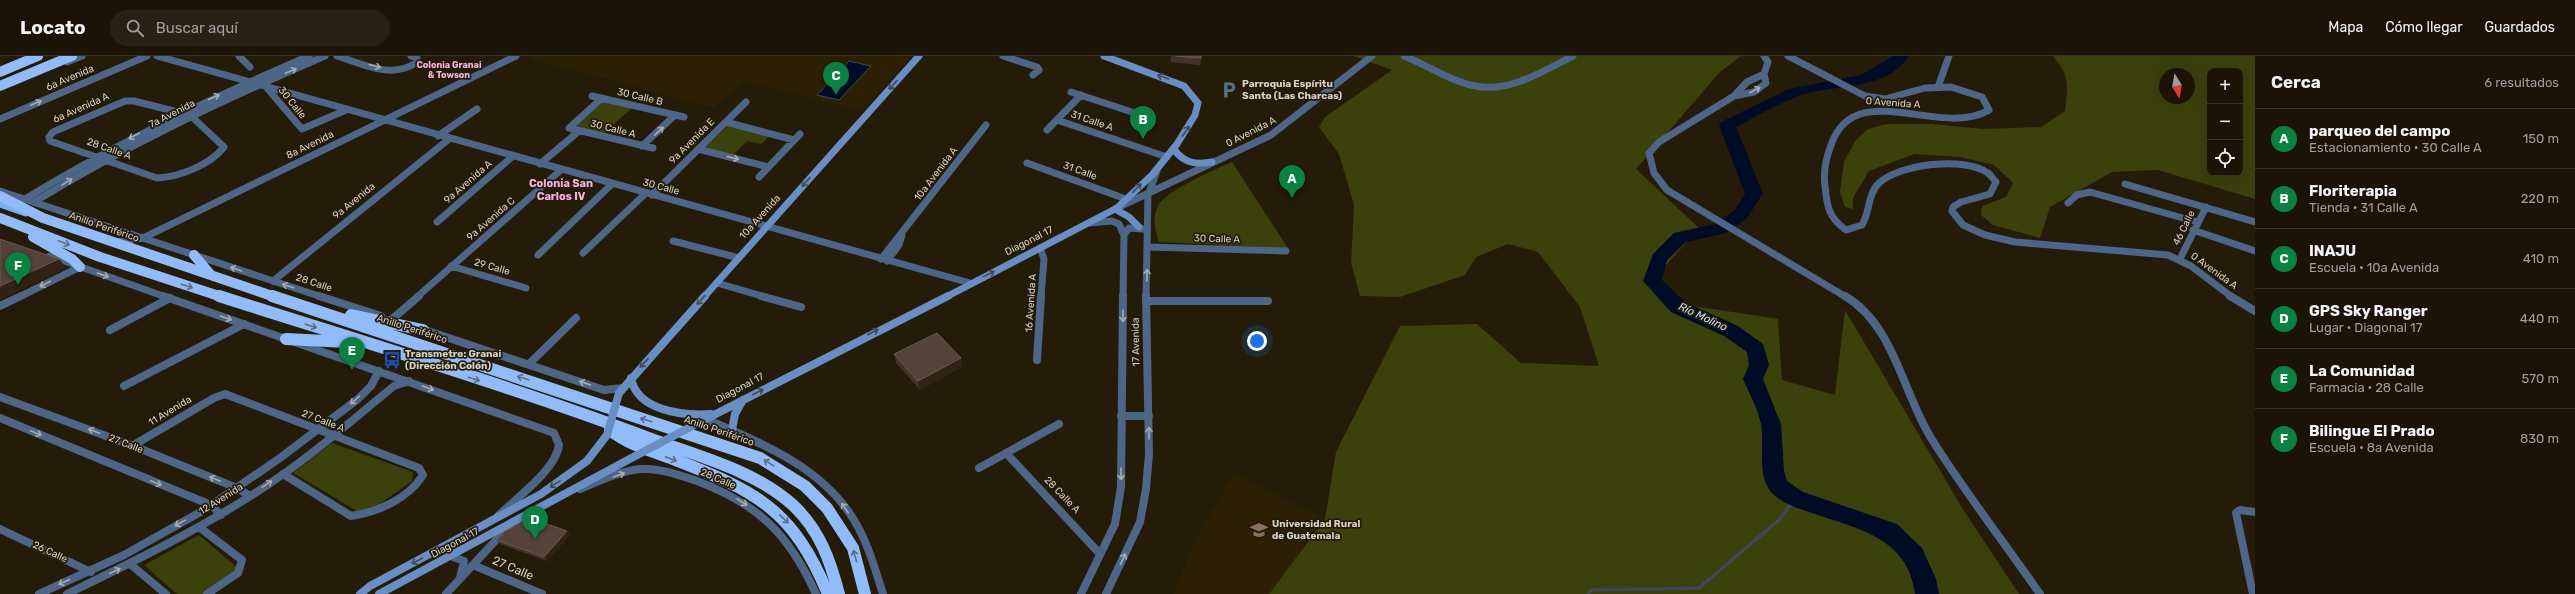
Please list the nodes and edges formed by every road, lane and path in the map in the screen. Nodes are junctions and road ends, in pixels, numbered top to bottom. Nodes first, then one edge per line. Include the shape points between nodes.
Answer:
1 (38, 56) edge
2 (72, 56) edge
3 (82, 56) edge
4 (147, 56) edge
5 (157, 56) edge
6 (239, 56) edge
7 (309, 56) edge
8 (325, 56) edge
9 (337, 56) edge
10 (411, 56) edge
11 (516, 56) edge
12 (919, 56) edge
13 (1003, 56) edge
14 (1104, 56) edge
15 (1372, 56) edge
16 (1404, 56) edge
17 (1574, 56) edge
18 (1764, 56) edge
19 (1788, 56) edge
20 (1949, 56) edge
21 (1012, 57) edge
22 (250, 67) dead end
23 (0, 72) edge
24 (1764, 74) junction
25 (1034, 75) dead end
26 (247, 82) junction
27 (256, 85) junction
28 (0, 86) edge
29 (1938, 87) junction
30 (267, 88) junction
31 (0, 91) edge
32 (1072, 92) dead end
33 (1081, 95) junction
34 (592, 96) dead end
35 (1734, 96) junction
36 (602, 98) junction
37 (746, 102) dead end
38 (477, 108) dead end
39 (346, 110) junction
40 (181, 112) junction
41 (1132, 112) dead end
42 (190, 115) junction
43 (676, 115) junction
44 (684, 117) dead end
45 (0, 119) edge
46 (384, 120) junction
47 (1057, 120) junction
48 (726, 122) junction
49 (986, 125) dead end
50 (1047, 130) dead end
51 (579, 131) junction
52 (800, 134) dead end
53 (438, 136) junction
54 (49, 137) joint
55 (449, 139) junction
56 (794, 140) junction
57 (642, 146) junction
58 (653, 148) dead end
59 (698, 149) junction
60 (1174, 149) junction
61 (95, 156) junction
62 (513, 156) junction
63 (105, 159) junction
64 (1165, 159) junction
65 (1212, 162) junction
66 (1027, 163) dead end
67 (540, 164) junction
68 (768, 167) junction
69 (561, 170) junction
70 (759, 177) dead end
71 (612, 184) junction
72 (2125, 184) dead end
73 (0, 191) edge
74 (649, 194) junction
75 (1148, 194) junction
76 (0, 196) edge
77 (25, 199) junction
78 (1126, 199) junction
79 (34, 202) junction
80 (0, 203) edge
81 (2068, 203) dead end
82 (2206, 207) junction
83 (1115, 209) junction
84 (0, 218) edge
85 (42, 218) junction
86 (437, 222) dead end
87 (2197, 222) junction
88 (2255, 222) edge
89 (1090, 223) junction
90 (15, 224) junction
91 (766, 227) junction
92 (1139, 227) junction
93 (2193, 230) junction
94 (1124, 235) junction
95 (1148, 236) junction
96 (143, 238) junction
97 (673, 241) dead end
98 (109, 242) junction
99 (1148, 247) junction
100 (1040, 248) junction
101 (2255, 250) edge
102 (1286, 251) dead end
103 (583, 253) dead end
104 (44, 254) edge
105 (194, 255) junction
106 (538, 255) dead end
107 (739, 258) junction
108 (2180, 259) junction
109 (884, 260) junction
110 (451, 266) junction
111 (80, 267) junction
112 (211, 275) junction
113 (273, 281) junction
114 (716, 283) junction
115 (970, 283) junction
116 (526, 288) dead end
117 (170, 298) junction
118 (1146, 301) junction
119 (1268, 301) dead end
120 (303, 305) junction
121 (0, 306) edge
122 (801, 307) dead end
123 (2255, 311) edge
124 (576, 318) dead end
125 (391, 320) junction
126 (244, 324) junction
127 (110, 330) dead end
128 (423, 330) junction
129 (286, 339) junction
130 (362, 342) junction
131 (1037, 360) dead end
132 (529, 364) junction
133 (379, 371) junction
134 (631, 378) junction
135 (409, 381) junction
136 (124, 386) dead end
137 (621, 391) junction
138 (219, 395) joint
139 (0, 397) edge
140 (745, 398) junction
141 (716, 413) junction
142 (1121, 416) junction
143 (1149, 416) junction
144 (0, 418) edge
145 (702, 421) junction
146 (1059, 424) dead end
147 (610, 430) junction
148 (732, 430) junction
149 (316, 431) junction
150 (332, 437) junction
151 (132, 446) junction
152 (1006, 453) junction
153 (979, 468) dead end
154 (283, 474) junction
155 (237, 488) junction
156 (570, 493) junction
157 (250, 496) junction
158 (211, 505) junction
159 (2255, 512) edge
160 (221, 515) junction
161 (493, 521) junction
162 (509, 526) junction
163 (198, 527) junction
164 (0, 529) edge
165 (1100, 554) junction
166 (453, 557) junction
167 (130, 564) junction
168 (473, 565) junction
169 (89, 570) junction
170 (98, 579) junction
171 (459, 579) junction
172 (38, 594) edge
173 (67, 594) edge
174 (166, 594) edge
175 (207, 594) edge
176 (360, 594) edge
177 (379, 594) edge
178 (446, 594) edge
179 (542, 594) edge
180 (816, 594) edge
181 (828, 594) edge
182 (839, 594) edge
183 (865, 594) edge
184 (883, 594) edge
185 (1081, 594) edge
186 (1106, 594) edge
187 (2040, 594) edge
188 (2253, 594) edge

1 - 23 highway
2 - 28 highway
3 - 31 street
45 -> 4 street, 6a Avenida
5 - 26 street, 30 Calle
6 - 22 street
7 - 26 street, 7a Avenida
27 -> 8 street, 7a Avenida
9 -> 10 street via 398,71 409,69 417,62 417,58
11 - 46 street, 8a Avenida
12 -> 91 main road, 10a Avenida
13 - 21 street
60 -> 14 main road, 17 Avenida via 1194,118 1198,103 1194,97 1184,86 1176,82
15 - 65 street, 0 Avenida A via 1281,129
16 - 17 street via 1459,80 1491,87 1512,84
18 - 24 street via 1768,62
19 - 29 street, 0 Avenida A via 1865,96 1885,98
20 - 29 street
21 - 25 street via 1037,67 1039,70
24 - 35 street via 1756,76
35 -> 24 street via 1754,92 1766,83
26 - 27 street, 30 Calle
40 -> 26 street, 7a Avenida
27 - 30 street, 30 Calle
27 - 42 street, 7a Avenida
29 - 108 street, 0 Avenida A via 1959,88 1982,97 1989,110 1975,117 1956,118 1863,110 1854,113 1844,121 1833,139 1826,162 1827,210 1837,225 1849,229 1862,225 1874,190 1880,181 1916,168 1952,164 1984,171 1996,182 1990,194 1961,202 1953,207 1956,220 1978,233 2016,243 2150,252
30 - 39 street, 30 Calle
30 - 39 street, 30 Calle via 302,129
32 - 33 street
33 - 41 street
33 - 47 street
34 - 36 street, 30 Calle B
35 - 187 street via 1659,142 1649,153 1649,167 1656,180 1667,190 1715,220 1852,300 1870,315 1883,334 1913,406 1931,438
36 - 43 street, 30 Calle B
36 - 51 street, 30 Calle A via 569,128
37 - 48 street, 9a Avenida E
38 - 53 street
39 - 46 street, 30 Calle
40 - 42 street
40 - 54 street, 6a Avenida A via 125,101 53,132
40 -> 61 street, 7a Avenida
42 - 63 street, 7a Avenida
42 - 63 street, 28 Calle A via 224,147 218,156 174,177 165,178 157,178
43 - 44 street, 30 Calle B
57 -> 43 street
46 - 53 street, 30 Calle
46 - 96 street, 8a Avenida
47 - 50 street
47 - 64 street, 31 Calle A
48 - 56 street
48 - 59 street, 9a Avenida E
49 - 109 street, 10a Avenida A via 902,234 899,245
51 - 57 street, 30 Calle A
51 - 67 street
52 - 56 street
53 - 55 street, 30 Calle
54 - 61 street, 28 Calle A via 50,141
55 - 62 street, 30 Calle
55 - 113 street, 9a Avenida
56 - 68 street
57 - 58 street, 30 Calle A
59 -> 68 street
59 - 74 street, 9a Avenida E
60 - 64 main road, 17 Avenida
60 - 65 main road via 1180,158 1189,162
61 - 63 street, 28 Calle A
61 - 77 street, 7a Avenida
62 - 67 street, 30 Calle
62 - 86 street, 9a Avenida A
79 -> 63 street, 7a Avenida
64 - 75 street, 17 Avenida via 1149,187
78 -> 64 main road, Diagonal 17
65 - 75 street, 0 Avenida A
66 - 78 street, 31 Calle
67 - 69 street, 30 Calle
68 - 70 street
69 - 71 street, 30 Calle
69 - 110 street, 9a Avenida C
71 - 74 street, 30 Calle
71 - 106 street
72 - 82 street
73 - 77 street, 28 Calle
74 - 91 street, 30 Calle
74 - 103 street, 9a Avenida E
75 - 83 street, Diagonal 17
75 - 95 street, 17 Avenida
76 - 85 highway
77 - 79 street, 28 Calle
78 - 83 main road, Diagonal 17
79 - 96 street, 28 Calle
80 - 85 main road, Anillo Periférico
81 - 87 street via 2076,195 2090,192
82 - 87 street, 46 Calle
82 - 88 street
83 - 89 main road, Diagonal 17
83 - 92 main road
84 - 90 highway
85 - 98 highway, Anillo Periférico
87 - 93 street, 46 Calle
89 - 94 street via 1112,221 1119,224
89 - 100 main road, Diagonal 17
90 - 111 highway
90 -> 130 highway via 100,257
91 - 107 main road, 10a Avenida
91 - 109 street, 30 Calle
92 - 94 street via 1129,228
92 - 95 street
93 - 101 street
93 - 108 street, 46 Calle
94 -> 142 street, 17 Avenida
95 - 99 street, 17 Avenida
96 - 98 street, 8a Avenida
96 - 105 street, 28 Calle
97 - 107 street
98 - 112 highway, Anillo Periférico
99 - 102 street, 30 Calle A
118 -> 99 street, 17 Avenida
115 -> 100 main road, Diagonal 17
100 - 131 street, 16 Avenida A via 1044,259
104 - 111 street
105 - 112 highway
113 -> 105 street, 28 Calle
107 - 114 main road, 10a Avenida
108 - 123 street, 0 Avenida A
109 - 115 street, 30 Calle
110 - 116 street, 29 Calle
110 - 125 street
111 -> 117 street
111 -> 121 street
112 - 120 highway, Anillo Periférico
125 -> 113 street, 28 Calle
114 - 122 street
114 -> 134 main road, 10a Avenida
140 -> 115 main road, Diagonal 17
117 -> 126 street
117 - 127 street
118 - 119 street
118 - 143 street, 17 Avenida
120 - 128 highway
183 -> 120 highway, Anillo Periférico via 853,548 827,508 805,486 760,458
124 - 132 street
125 - 128 street, 28 Calle
126 - 129 street
126 - 136 street
128 - 132 street, 28 Calle
129 - 130 highway
129 - 133 street
130 -> 182 highway via 585,414 748,475 792,505 813,526 830,559
137 -> 132 street, 28 Calle via 604,390
133 - 135 street
133 -> 149 street, 12 Avenida via 372,384
134 - 137 main road, 10a Avenida
134 - 141 main road via 634,389 644,402 690,415
135 - 150 street, 12 Avenida via 394,386
135 -> 161 street via 554,433 559,441 558,450 549,464
137 - 147 main road, Diagonal 17, bridge via 614,404
138 - 149 street, 27 Calle A via 230,396
138 - 151 street, 11 Avenida
151 -> 139 street, 27 Calle
140 - 141 main road, Diagonal 17
140 - 148 main road via 735,414
141 - 145 main road, Diagonal 17
142 - 143 street
142 -> 165 street, 17 Avenida via 1121,487 1115,524
186 -> 143 street, 17 Avenida via 1140,522 1146,489
144 -> 158 street
145 - 148 street, Anillo Periférico
145 - 156 main road, Diagonal 17, bridge
146 - 152 street
147 -> 161 main road, Diagonal 17, bridge via 601,446 587,461 560,482
147 -> 181 highway via 617,437 634,445 732,483 771,506 803,540
184 -> 148 street, Anillo Periférico via 868,546 840,500 815,478 778,452
149 - 150 street, 27 Calle A
149 - 155 street, 12 Avenida via 271,466
150 - 154 street, 12 Avenida
150 - 154 street, 27 Calle A via 419,468 423,475 420,483 377,512 351,516
155 -> 151 street, 27 Calle
152 - 153 street
152 - 165 street, 28 Calle A
157 -> 154 street, 12 Avenida
155 - 157 street, 27 Calle
155 - 158 street, 12 Avenida
156 - 162 main road, Diagonal 17
156 -> 180 street, 28 Calle via 628,472 646,469 660,470 724,491 756,511 786,538 799,554
157 - 160 street, 12 Avenida
158 - 160 street
158 -> 169 street, 12 Avenida via 124,554
159 - 188 street via 2240,510 2236,513
160 - 163 street, 12 Avenida
161 -> 176 main road, Diagonal 17 via 370,586
162 - 166 main road, Diagonal 17
162 - 168 street
163 - 167 street, 12 Avenida
163 - 175 street via 242,560 238,572
164 - 169 street, 26 Calle
165 - 185 street, 17 Avenida
166 - 171 street via 464,561
166 - 177 main road, Diagonal 17
170 -> 167 street, 12 Avenida
167 - 174 street
168 - 171 street
168 - 179 street, 27 Calle
169 - 170 street, 26 Calle
169 -> 172 street, 12 Avenida
170 - 173 street, 12 Avenida
171 - 178 street

